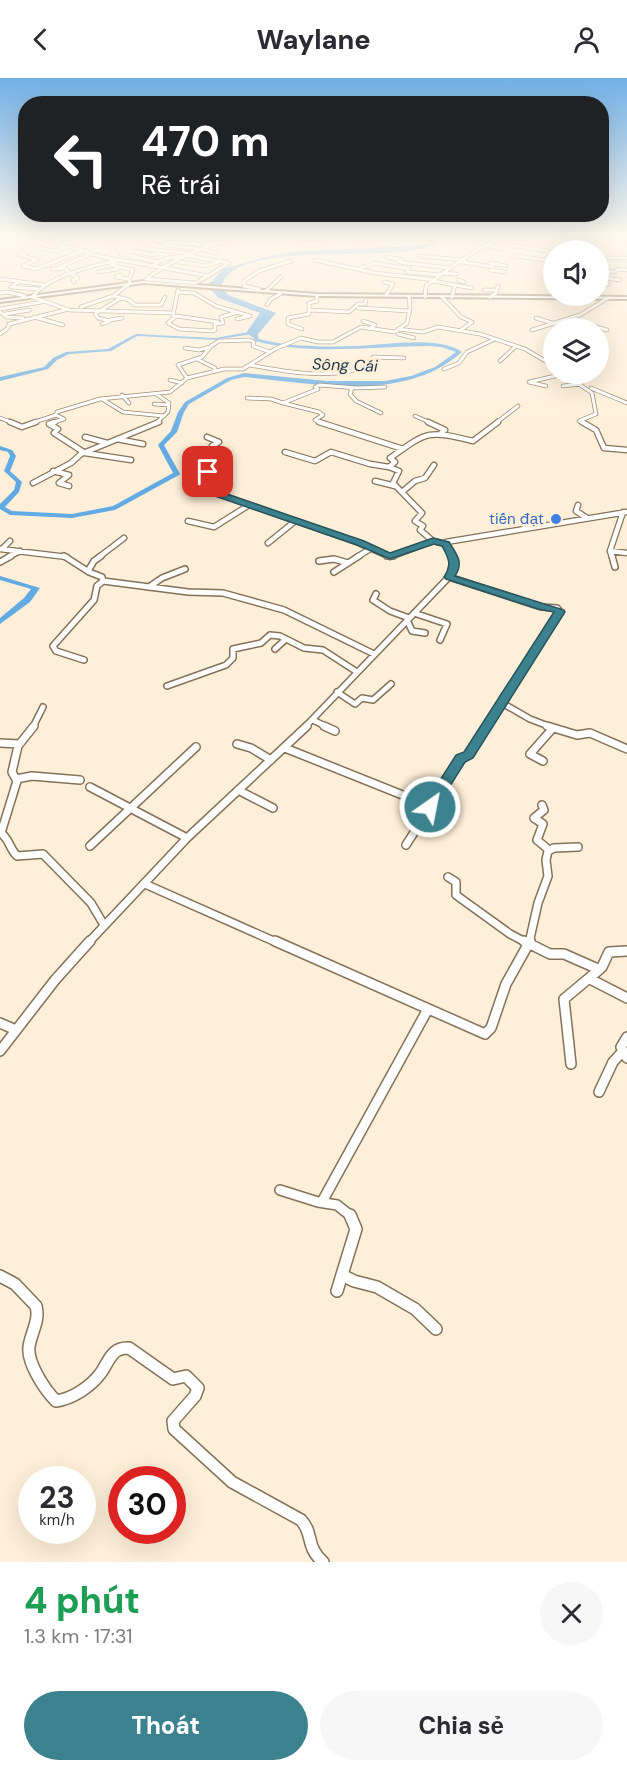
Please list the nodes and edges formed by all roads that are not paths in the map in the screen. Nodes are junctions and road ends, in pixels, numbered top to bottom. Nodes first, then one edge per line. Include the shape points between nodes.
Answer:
1 (37, 303) edge
2 (46, 303) edge
3 (92, 303) edge
4 (112, 303) edge
5 (133, 303) edge
6 (162, 303) edge
7 (177, 303) edge
8 (210, 303) edge
9 (309, 303) edge
10 (365, 303) edge
11 (409, 303) edge
12 (448, 303) edge
13 (595, 306) edge
14 (81, 307) dead end
15 (357, 308) junction
16 (30, 310) dead end
17 (69, 310) junction
18 (310, 311) junction
19 (409, 311) junction
20 (97, 312) junction
21 (238, 312) junction
22 (1, 313) edge
23 (175, 315) junction
24 (322, 316) dead end
25 (32, 317) junction
26 (462, 317) junction
27 (122, 318) dead end
28 (536, 318) dead end
29 (571, 318) edge
30 (110, 320) junction
31 (237, 320) dead end
32 (543, 320) edge
33 (363, 321) dead end
34 (457, 321) dead end
35 (440, 323) dead end
36 (102, 324) dead end
37 (216, 324) junction
38 (355, 324) dead end
39 (63, 325) dead end
40 (361, 327) junction
41 (434, 327) junction
42 (543, 327) edge
43 (302, 329) dead end
44 (369, 329) junction
45 (398, 329) junction
46 (461, 330) junction
47 (532, 330) dead end
48 (392, 332) junction
49 (0, 333) edge
50 (337, 334) dead end
51 (346, 335) junction
52 (414, 338) dead end
53 (495, 339) junction
54 (210, 347) junction
55 (515, 347) junction
56 (185, 348) dead end
57 (270, 352) junction
58 (404, 358) dead end
59 (197, 359) junction
60 (543, 360) edge
61 (500, 361) dead end
62 (250, 365) junction
63 (444, 369) dead end
64 (215, 371) junction
65 (187, 378) junction
66 (543, 379) edge
67 (170, 380) dead end
68 (182, 383) junction
69 (582, 384) junction
70 (546, 386) dead end
71 (563, 386) dead end
72 (385, 387) dead end
73 (352, 388) junction
74 (154, 393) junction
75 (122, 395) junction
76 (246, 398) dead end
77 (100, 399) junction
78 (129, 403) dead end
79 (283, 403) junction
80 (627, 403) edge
81 (154, 404) dead end
82 (169, 405) junction
83 (518, 406) dead end
84 (381, 413) dead end
85 (56, 416) junction
86 (164, 416) junction
87 (415, 416) dead end
88 (0, 418) edge
89 (441, 433) junction
90 (85, 436) dead end
91 (207, 437) dead end
92 (115, 439) junction
93 (107, 443) junction
94 (143, 444) dead end
95 (403, 448) junction
96 (627, 450) edge
97 (285, 452) dead end
98 (85, 453) junction
99 (131, 460) dead end
100 (434, 465) dead end
101 (389, 467) junction
102 (53, 471) junction
103 (375, 481) dead end
104 (33, 483) dead end
105 (205, 485) dead end
106 (69, 486) dead end
107 (395, 486) junction
108 (212, 491) junction
109 (402, 492) junction
110 (249, 505) junction
111 (578, 505) dead end
112 (625, 512) edge
113 (587, 518) junction
114 (188, 521) dead end
115 (294, 522) junction
116 (124, 538) dead end
117 (10, 541) dead end
118 (433, 541) junction
119 (268, 543) dead end
120 (446, 544) junction
121 (1, 549) edge
122 (370, 549) junction
123 (20, 551) junction
124 (610, 551) junction
125 (627, 553) edge
126 (0, 561) edge
127 (319, 561) dead end
128 (348, 563) junction
129 (615, 567) dead end
130 (185, 569) dead end
131 (88, 571) junction
132 (334, 572) dead end
133 (449, 577) junction
134 (103, 581) junction
135 (148, 587) junction
136 (376, 594) dead end
137 (410, 617) junction
138 (425, 633) dead end
139 (286, 639) junction
140 (440, 640) dead end
141 (275, 649) dead end
142 (374, 654) junction
143 (84, 660) dead end
144 (357, 672) junction
145 (391, 684) dead end
146 (167, 686) dead end
147 (337, 692) junction
148 (502, 703) junction
149 (43, 708) dead end
150 (312, 720) junction
151 (553, 728) junction
152 (335, 731) dead end
153 (0, 743) edge
154 (19, 744) junction
155 (237, 744) dead end
156 (196, 747) dead end
157 (285, 748) junction
158 (627, 749) edge
159 (271, 760) junction
160 (543, 761) dead end
161 (16, 779) junction
162 (80, 780) dead end
163 (90, 787) dead end
164 (238, 790) junction
165 (542, 805) dead end
166 (430, 807) junction
167 (130, 808) junction
168 (273, 808) dead end
169 (187, 838) junction
170 (406, 844) dead end
171 (90, 846) dead end
172 (578, 847) dead end
173 (549, 850) junction
174 (448, 877) dead end
175 (145, 884) junction
176 (104, 925) junction
177 (529, 943) junction
178 (627, 951) edge
179 (600, 969) junction
180 (592, 980) junction
181 (627, 998) edge
182 (428, 1009) junction
183 (0, 1023) edge
184 (16, 1030) junction
185 (627, 1037) edge
186 (0, 1050) edge
187 (625, 1055) edge
188 (572, 1064) dead end
189 (599, 1092) dead end
190 (280, 1190) dead end
191 (323, 1200) junction
192 (0, 1275) edge
193 (342, 1275) junction
194 (338, 1291) dead end
195 (436, 1329) dead end
196 (323, 1562) edge

1 - 22 street
2 - 17 street
3 - 14 street
4 - 20 street
5 - 6 street
7 - 23 street
8 - 21 street
9 - 18 street
10 - 15 street
11 - 19 street
12 - 26 street
13 - 29 street
15 - 18 street via 349,312
15 - 19 street
16 - 22 street
17 - 20 street
17 - 25 street
18 - 24 street
18 - 43 street via 288,318 288,324
19 - 45 street via 407,323
20 - 23 street
20 - 30 street via 98,318
21 - 31 street via 250,316
21 - 37 street via 223,316 223,323
22 - 25 street
23 - 37 street via 211,318
23 - 37 street via 169,324 179,329 212,331
25 - 39 street
25 - 49 street via 8,325
26 - 34 street
26 - 46 street via 472,323
27 - 30 street
28 - 32 street
30 - 36 street
33 - 44 street via 375,325
35 - 41 street
38 - 40 street
40 - 44 street
40 - 51 street
41 - 45 street via 425,335
41 - 46 street
42 - 47 street
44 - 48 street
45 - 48 street
46 - 53 street
48 - 52 street
50 - 51 street
51 - 57 street via 332,342 303,338
53 - 55 street
53 - 63 street
54 - 56 street
54 - 57 street via 220,340 248,340
54 - 59 street
55 - 60 street
55 - 61 street
57 - 62 street
58 - 62 street via 373,357 373,365 349,372 290,373
59 - 64 street
59 - 65 street via 178,365
62 - 64 street via 240,370
64 - 65 street
65 - 68 street
66 - 70 street via 529,382
67 - 68 street
68 - 74 street via 170,392
69 - 71 street
69 - 80 street via 606,398
69 - 96 street via 592,393 596,414 578,421 594,427 604,448
72 - 73 street
73 - 79 street via 318,385 318,389
73 - 84 street via 350,394 356,401
74 - 75 street
74 - 82 street
75 - 77 street
75 - 78 street
76 - 79 street
77 - 85 street via 57,412
77 - 86 street via 123,412
79 - 95 street via 318,411 323,415 315,419 319,422
81 - 82 street
82 - 86 street
83 - 89 street via 472,441
85 - 88 street via 22,427
85 - 98 street via 64,419 49,424 58,429 54,433
86 - 92 street via 152,427
87 - 89 street via 444,430
89 - 95 street via 420,437
90 - 93 street
91 - 108 street via 219,442 212,446 223,451 220,454 225,459 208,473 208,477 219,482
92 - 93 street
92 - 94 street
93 - 98 street
95 - 101 street via 390,458 395,462
97 - 101 street via 315,461 331,452
98 - 99 street
98 - 102 street via 70,466
100 - 109 street via 425,479 415,481
101 - 107 street via 399,471
102 - 104 street
102 - 106 street via 72,476 59,483
103 - 107 street
105 - 108 street
107 - 109 street
108 - 110 street
109 - 118 street via 421,512 415,521
110 - 114 street via 214,527
110 - 115 street
111 - 113 street via 576,511
112 - 113 street
112 - 124 street
113 - 120 street via 450,540
115 - 119 street
115 - 122 street
116 - 131 street via 94,561
117 - 121 street
118 - 120 street
118 - 122 street via 392,557
120 - 133 street via 455,562
121 - 123 street
122 - 128 street
123 - 126 street
123 - 131 street via 67,556
124 - 125 street
124 - 129 street
127 - 128 street via 335,559
128 - 132 street
130 - 135 street
131 - 134 street via 102,576
133 - 137 street
133 - 148 street via 560,611
134 - 135 street
134 - 143 street via 97,586 94,600 54,646 56,651
135 - 142 street via 220,592 284,610
136 - 137 street via 373,600
137 - 138 street via 412,631
137 - 140 street via 447,624
137 - 142 street
139 - 141 street
139 - 144 street via 304,648 323,650
139 - 146 street via 267,636 261,643 233,649 233,658 226,665
142 - 144 street
144 - 147 street
145 - 147 street via 373,700 363,698 355,704
147 - 150 street
148 - 151 street
148 - 166 street
149 - 154 street via 30,733
150 - 152 street
150 - 157 street
151 - 158 street via 575,735 590,733
151 - 160 street via 530,754
153 - 154 street
154 - 161 street via 12,772
155 - 159 street
156 - 167 street
157 - 159 street
157 - 166 street
159 - 164 street
161 - 162 street via 32,776
161 - 176 street via 1,831 13,852 20,857 44,854 91,903
163 - 167 street
164 - 168 street
164 - 169 street
165 - 173 street via 544,810 534,818 543,824 537,840
166 - 170 street
167 - 169 street
167 - 171 street
169 - 175 street
172 - 173 street
173 - 177 street via 548,876
174 - 177 street via 456,882 456,895 506,932
175 - 176 street
175 - 182 street
176 - 184 street
177 - 179 street via 550,954 564,954
177 - 182 street via 506,984 486,1034
178 - 179 street via 608,952
179 - 180 street
180 - 181 street
180 - 188 street via 564,999
182 - 191 street
183 - 184 street
184 - 186 street
185 - 187 street via 621,1045
187 - 189 street via 613,1062
190 - 191 street via 318,1202
191 - 193 street via 348,1212 356,1224
192 - 196 street via 35,1301 39,1320 29,1358 56,1401 65,1400 87,1385 114,1352 124,1347 173,1379 190,1378 198,1388 173,1421 174,1429 240,1488 303,1522 312,1552
193 - 194 street
193 - 195 street via 410,1305

